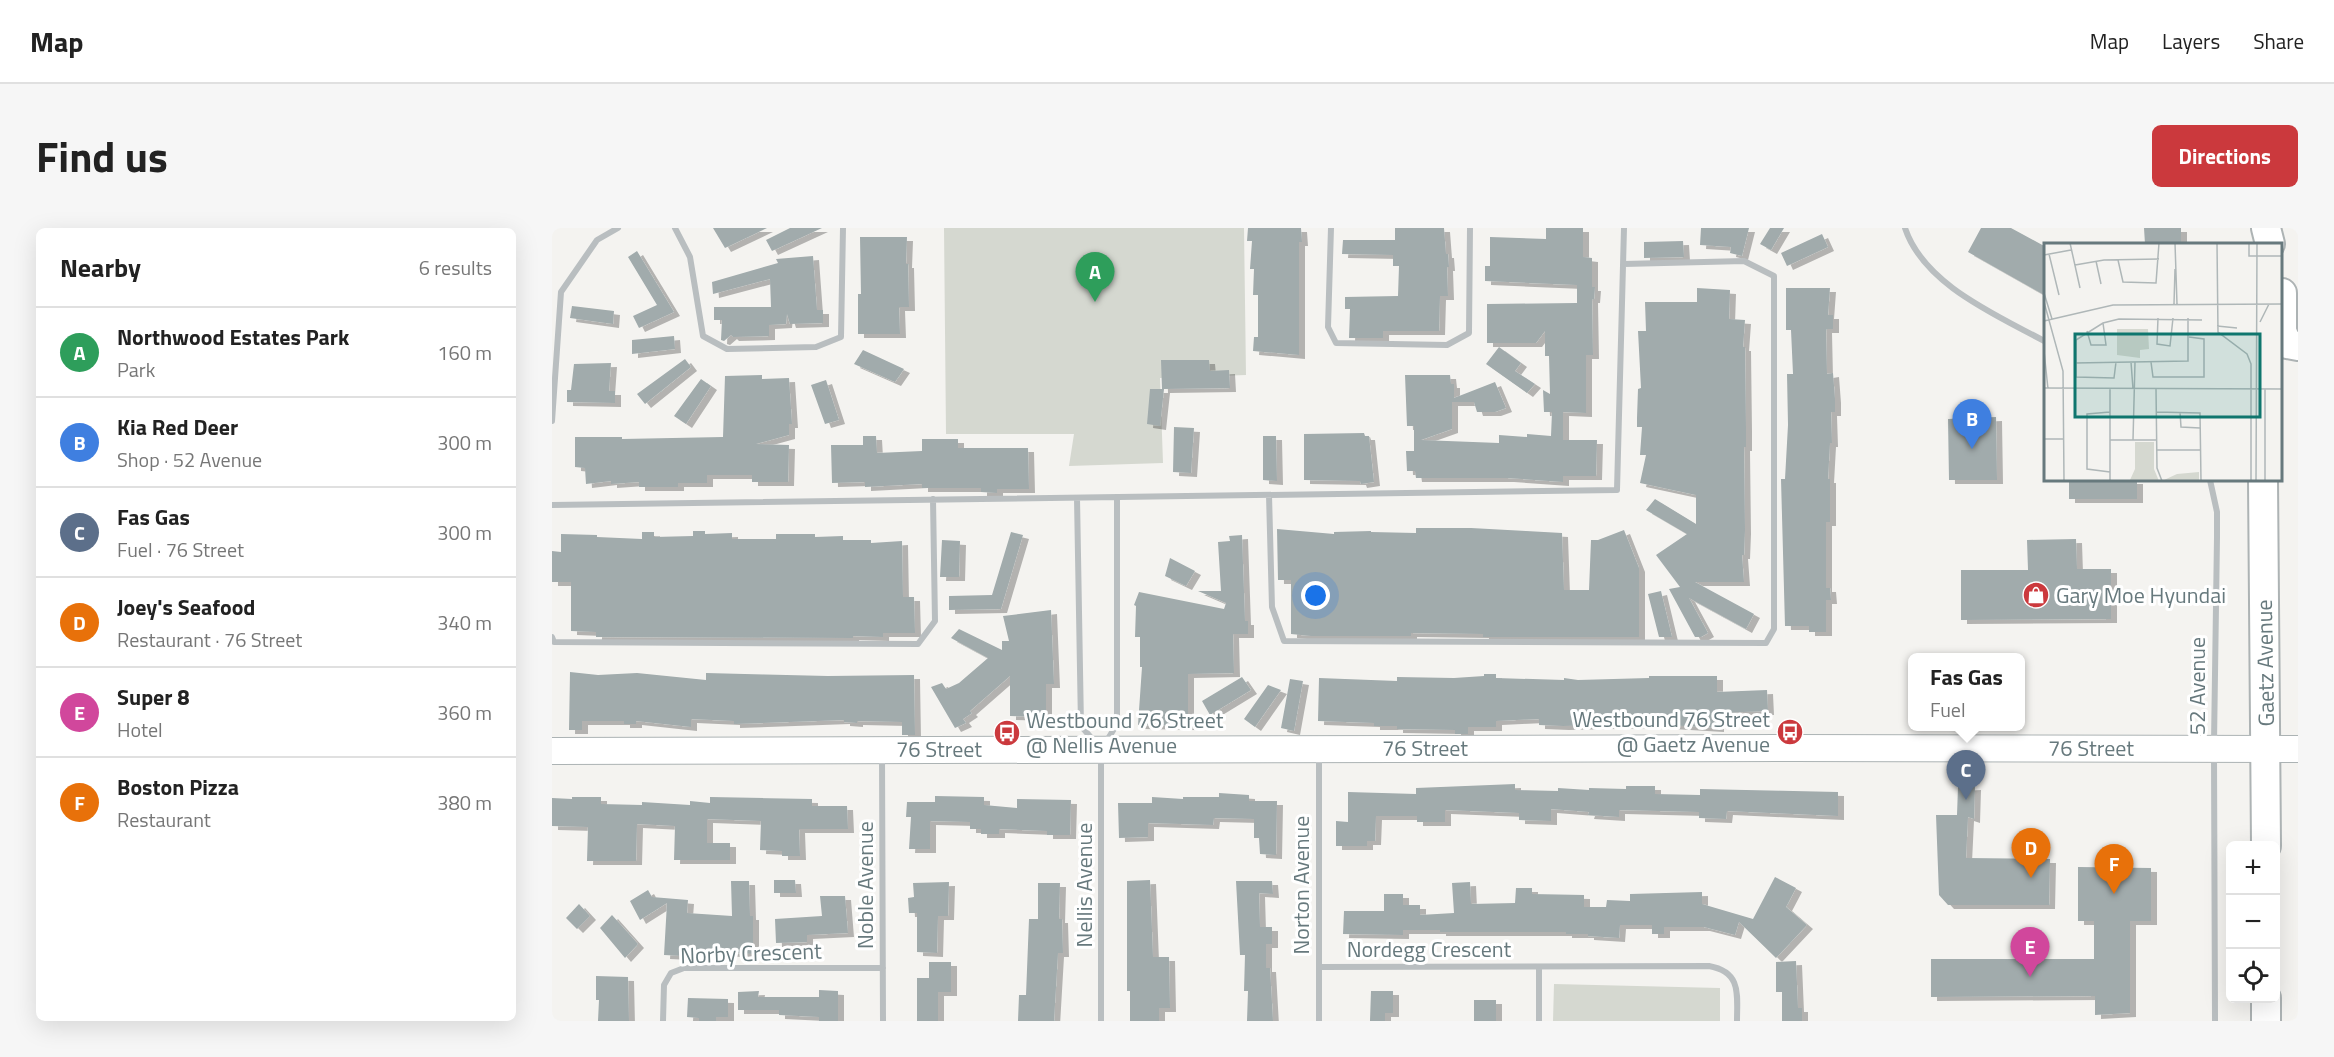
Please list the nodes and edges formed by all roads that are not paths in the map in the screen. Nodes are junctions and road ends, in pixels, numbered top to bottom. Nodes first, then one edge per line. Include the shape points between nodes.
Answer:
1 (618, 228) edge
2 (675, 228) edge
3 (843, 228) edge
4 (1331, 228) edge
5 (1470, 228) edge
6 (1624, 228) edge
7 (1905, 228) edge
8 (2264, 228) edge
9 (2261, 243) edge
10 (2270, 243) edge
11 (1624, 264) junction
12 (2283, 337) edge
13 (2044, 341) edge
14 (2298, 346) edge
15 (552, 421) edge
16 (2210, 482) edge
17 (2263, 482) edge
18 (1269, 495) junction
19 (1117, 497) junction
20 (1077, 498) junction
21 (933, 499) junction
22 (552, 505) edge
23 (552, 637) edge
24 (1320, 748) junction
25 (882, 749) junction
26 (2214, 749) junction
27 (2266, 749) junction
28 (2298, 749) edge
29 (1101, 750) junction
30 (552, 751) edge
31 (2266, 841) edge
32 (1319, 967) junction
33 (1539, 967) junction
34 (883, 968) junction
35 (2266, 1003) edge
36 (663, 1021) edge
37 (883, 1021) edge
38 (1101, 1021) edge
39 (1319, 1021) edge
40 (1539, 1021) edge
41 (1737, 1021) edge
42 (2215, 1021) edge
43 (2266, 1021) edge

1 - 15 street via 597,240 561,292
2 - 3 street via 690,257 703,336 726,349 816,347 841,337
4 - 5 street via 1328,327 1336,343 1447,345 1469,333
6 - 11 street
7 - 13 street via 1913,248 1940,278
8 - 9 main road
8 - 10 main road
11 - 18 street via 1617,490
11 - 18 street via 1744,261 1774,276 1774,628 1766,643 1284,641 1272,608
12 - 14 main road via 2287,344
16 - 26 street, 52 Avenue via 2217,512
17 - 27 main road, Gaetz Avenue
18 - 19 street
19 - 20 street
19 - 29 street via 1117,724
20 - 21 street
20 - 29 street via 1081,726
21 - 22 street
21 - 23 street via 935,621 918,644 554,642
24 - 26 street, 76 Street
24 - 29 street, 76 Street
24 - 32 street, Norton Avenue
25 - 29 street, 76 Street
25 - 30 street, 76 Street
25 - 34 street, Noble Avenue
26 - 27 street, 76 Street
26 - 42 street, 52 Avenue
27 - 28 street, 76 Street
27 - 31 main road, Gaetz Avenue
29 - 38 street, Nellis Avenue
32 - 33 street, Nordegg Crescent
32 - 39 street, Norton Avenue
33 - 40 street, Nordegg Crescent
33 - 41 street, Nordegg Crescent via 1717,967 1736,984
34 - 36 street, Norby Crescent via 684,968 671,973 664,985
34 - 37 street, Noble Avenue
35 - 43 main road

